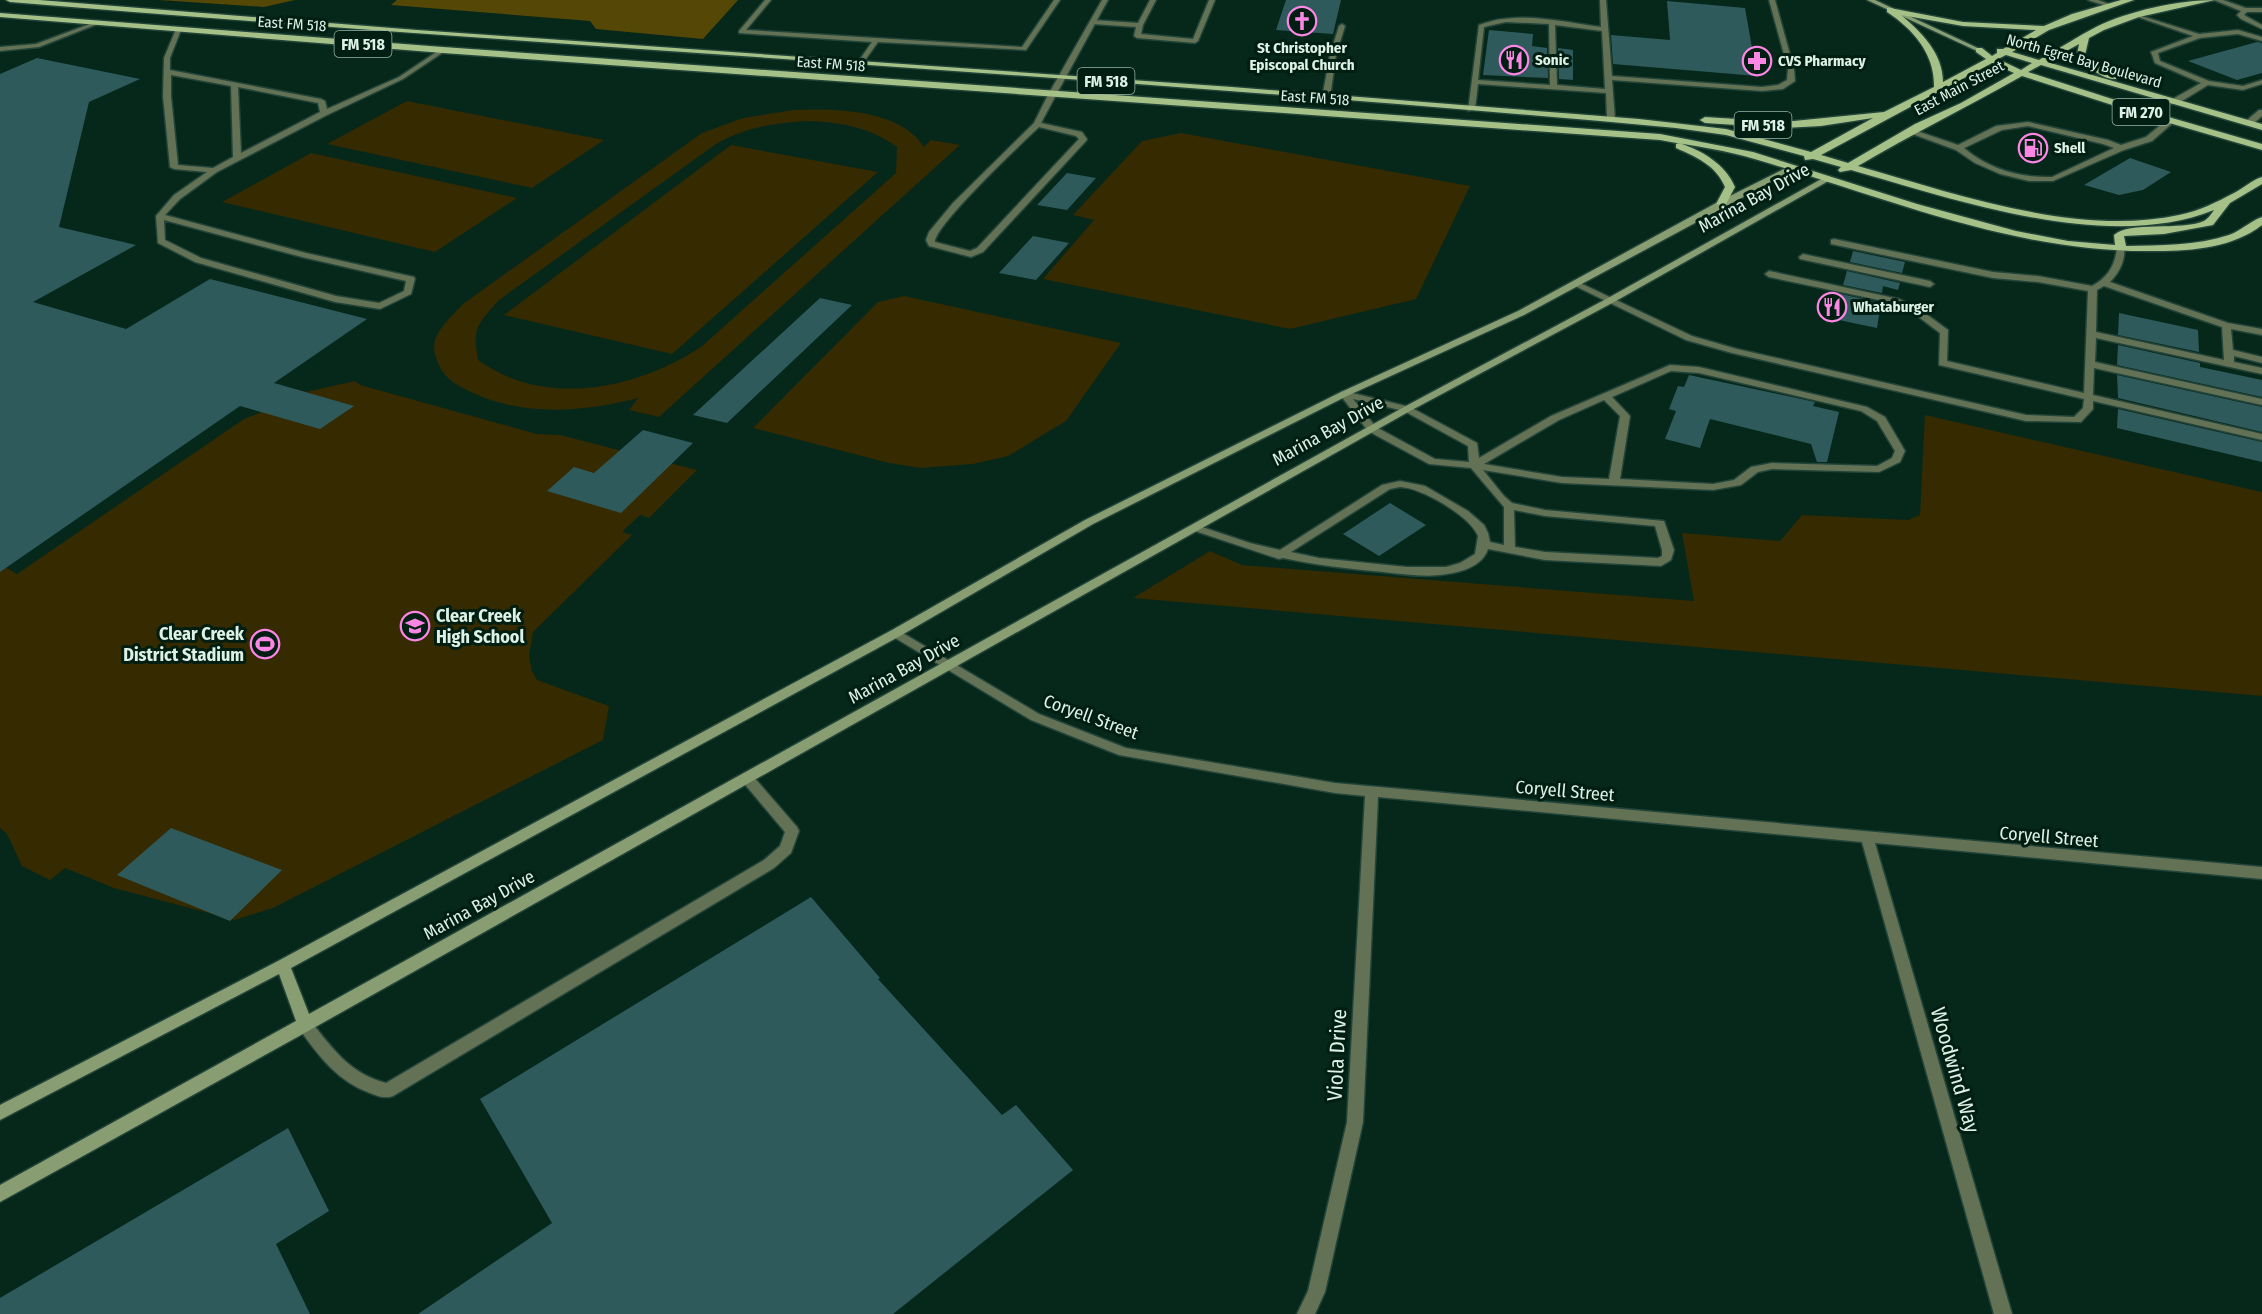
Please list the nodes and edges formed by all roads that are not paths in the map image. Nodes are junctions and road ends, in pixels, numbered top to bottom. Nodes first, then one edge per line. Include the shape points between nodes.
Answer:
1 (10, 0) edge
2 (768, 0) edge
3 (1057, 0) edge
4 (1106, 0) edge
5 (1153, 0) edge
6 (1212, 0) edge
7 (1603, 0) edge
8 (1772, 0) edge
9 (1870, 0) edge
10 (2091, 0) edge
11 (2130, 0) edge
12 (2211, 0) edge
13 (2217, 0) edge
14 (22, 1) edge
15 (2109, 5) junction
16 (1890, 9) junction
17 (2245, 10) junction
18 (2262, 10) edge
19 (0, 13) edge
20 (2137, 15) junction
21 (204, 17) junction
22 (1093, 22) junction
23 (97, 23) junction
24 (1552, 24) junction
25 (1140, 25) junction
26 (1342, 26) dead end
27 (2262, 27) edge
28 (1605, 28) junction
29 (2046, 28) junction
30 (178, 30) junction
31 (458, 34) junction
32 (2199, 36) junction
33 (2085, 38) junction
34 (877, 39) junction
35 (2262, 39) edge
36 (0, 49) edge
37 (443, 50) junction
38 (1979, 50) junction
39 (2006, 51) junction
40 (1991, 60) junction
41 (861, 62) junction
42 (2040, 62) junction
43 (168, 72) junction
44 (2021, 72) junction
45 (1062, 78) junction
46 (1608, 78) junction
47 (850, 80) junction
48 (1475, 82) junction
49 (2207, 82) junction
50 (2262, 82) edge
51 (234, 84) junction
52 (1554, 87) junction
53 (1938, 89) junction
54 (1609, 91) junction
55 (1052, 95) junction
56 (1326, 98) junction
57 (2174, 102) junction
58 (1471, 109) junction
59 (2262, 112) edge
60 (324, 113) junction
61 (1887, 114) junction
62 (1611, 119) junction
63 (2170, 121) junction
64 (1639, 122) junction
65 (2249, 123) junction
66 (1037, 124) junction
67 (2262, 127) edge
68 (1911, 132) junction
69 (1660, 137) junction
70 (2262, 147) edge
71 (1959, 148) junction
72 (2121, 148) junction
73 (1812, 155) junction
74 (237, 159) junction
75 (1848, 167) junction
76 (1793, 168) junction
77 (214, 170) junction
78 (1828, 179) junction
79 (2262, 180) edge
80 (1721, 204) junction
81 (2224, 204) junction
82 (160, 216) junction
83 (2262, 220) edge
84 (1834, 242) dead end
85 (2121, 249) junction
86 (1803, 257) dead end
87 (1819, 261) junction
88 (1769, 274) dead end
89 (2104, 283) junction
90 (1575, 284) junction
91 (2093, 289) junction
92 (1611, 300) junction
93 (2226, 325) junction
94 (2262, 332) edge
95 (2091, 334) junction
96 (2229, 352) junction
97 (2262, 360) edge
98 (2090, 364) junction
99 (2229, 364) junction
100 (2262, 371) edge
101 (1344, 394) junction
102 (1606, 396) junction
103 (2088, 397) junction
104 (2262, 402) edge
105 (1407, 409) junction
106 (1372, 429) junction
107 (2262, 437) edge
108 (1473, 465) junction
109 (1614, 482) junction
110 (1509, 506) junction
111 (1196, 528) junction
112 (1484, 545) junction
113 (1510, 550) junction
114 (1279, 555) junction
115 (896, 633) junction
116 (950, 666) junction
117 (747, 778) junction
118 (1372, 791) junction
119 (1868, 837) junction
120 (2262, 873) edge
121 (283, 965) junction
122 (304, 1025) junction
123 (0, 1113) edge
124 (0, 1194) edge
125 (1306, 1314) edge
126 (2003, 1314) edge

1 - 14 main road, East FM 518 / FM 518
2 - 34 street via 741,32
3 - 34 street via 1024,49
4 - 22 street
5 - 25 street
6 - 25 street via 1195,41 1137,36
7 - 28 street
8 - 46 street via 1791,69 1791,81 1780,87
9 - 16 main road, FM 270
10 - 15 street
11 - 15 main road, East Main Street / FM 518
12 - 20 main road, East Main Street
13 - 17 street
14 - 19 main road
14 - 21 main road, East FM 518 / FM 518
15 - 29 main road, East Main Street / FM 518
16 - 29 main road via 1963,24
16 - 38 main road, FM 270
16 - 53 main road via 1934,53
17 - 18 street
17 - 27 street via 2240,15
19 - 23 main road, East FM 518 / FM 518
20 - 32 street
20 - 33 main road, East Main Street
21 - 30 main road
21 - 31 main road, East FM 518 / FM 518
22 - 25 street
22 - 45 street
23 - 30 main road, East FM 518 / FM 518
23 - 36 street via 37,46
24 - 28 street
24 - 48 street via 1491,20 1481,26
24 - 52 street
26 - 56 street
28 - 46 street
29 - 39 main road, East Main Street / FM 518
30 - 37 main road, East FM 518 / FM 518
30 - 43 street via 167,58
31 - 37 main road
31 - 41 main road, East FM 518 / FM 518
32 - 35 street via 2238,32
32 - 49 street via 2154,51 2157,62
33 - 42 main road, East Main Street
33 - 57 main road via 2081,55 2091,65
34 - 41 street
37 - 47 main road, East FM 518 / FM 518
37 - 60 street via 401,78
38 - 39 main road, North Egret Bay Boulevard / FM 270
38 - 40 main road, North Egret Bay Boulevard / FM 270
39 - 40 main road, East Main Street / FM 518
39 - 42 main road, North Egret Bay Boulevard / FM 270
40 - 44 main road, North Egret Bay Boulevard / FM 270
40 - 53 main road, East Main Street / FM 518
41 - 45 main road, East FM 518 / FM 518
41 - 47 main road
42 - 44 main road, East Main Street
42 - 57 main road, North Egret Bay Boulevard / FM 270
43 - 51 street
43 - 77 street via 174,167
44 - 63 main road, North Egret Bay Boulevard / FM 270
44 - 68 main road, East Main Street
45 - 55 street
45 - 56 main road, East FM 518 / FM 518
46 - 54 street
47 - 55 main road, East FM 518 / FM 518
48 - 52 street
48 - 58 street
49 - 50 street via 2243,88
49 - 57 street
51 - 60 street via 321,101
51 - 74 street
52 - 54 street
53 - 61 main road, East Main Street / FM 518
54 - 62 street
55 - 66 street
55 - 69 main road, East FM 518 / FM 518
56 - 58 main road, East FM 518 / FM 518
57 - 65 main road, North Egret Bay Boulevard / FM 270
58 - 62 main road, East FM 518 / FM 518
59 - 65 street
60 - 74 street
61 - 64 main road, FM 518 via 1784,125 1665,117
61 - 73 main road, East Main Street
62 - 64 main road, East FM 518 / FM 518
63 - 70 main road, North Egret Bay Boulevard / FM 270
63 - 72 street via 2149,139
64 - 73 main road via 1735,135
65 - 67 main road, North Egret Bay Boulevard / FM 270
66 - 66 street via 1079,134 1083,139 980,250 971,254 932,244 932,234 956,205
68 - 71 street
68 - 75 main road, East Main Street
69 - 76 main road, FM 518 via 1733,150
69 - 80 main road via 1726,174 1730,187
71 - 72 street via 1999,128 2028,124
71 - 72 street via 1969,158 2019,177 2043,180
73 - 75 main road
73 - 76 main road, East Main Street
74 - 77 street
75 - 78 main road, East Main Street
75 - 81 main road via 2001,207 2091,221 2166,220
76 - 78 main road, FM 518
76 - 80 main road, Marina Bay Drive
77 - 82 street via 177,197
78 - 85 main road via 2005,231 2061,243
78 - 92 main road, Marina Bay Drive
79 - 81 main road
80 - 90 main road, Marina Bay Drive
81 - 85 main road via 2210,223 2119,235
82 - 82 street via 160,241 198,260 335,299 381,306 408,292 411,279
83 - 85 main road via 2244,233 2195,246
84 - 91 street via 1993,276
85 - 89 street via 2114,275
86 - 87 street
87 - 87 street via 1830,270 1876,280 1911,287 1930,284 1913,274 1846,259
88 - 103 street via 1896,301 1915,310 1945,332 1942,363
89 - 91 street
89 - 93 street
90 - 92 street
90 - 101 main road, Marina Bay Drive
91 - 95 street
92 - 103 street via 1689,338 2026,418 2077,420 2088,409
92 - 105 main road, Marina Bay Drive
93 - 94 street
93 - 96 street
95 - 98 street
95 - 99 street
96 - 97 street
96 - 99 street
98 - 103 street
98 - 104 street
99 - 100 street
101 - 105 street
101 - 106 street
101 - 115 main road, Marina Bay Drive via 1089,522
102 - 108 street via 1555,418
102 - 109 street via 1625,416
102 - 109 street via 1670,368 1699,370 1864,409 1881,419 1899,451 1896,460 1879,469 1772,466 1755,469 1737,483 1713,487
103 - 107 street
105 - 106 main road, Marina Bay Drive
105 - 108 street via 1473,445
106 - 108 street via 1433,462
106 - 111 main road, Marina Bay Drive
108 - 109 street via 1562,480
108 - 110 street
110 - 113 street
110 - 113 street via 1660,523 1668,550 1661,562 1545,556
111 - 114 street
111 - 116 main road, Marina Bay Drive
112 - 113 street
112 - 114 street via 1480,556 1446,571 1330,564
112 - 114 street via 1479,524 1466,515 1413,485 1395,484
115 - 116 street, Coryell Street
115 - 121 main road, Marina Bay Drive
116 - 117 main road, Marina Bay Drive
116 - 118 street, Coryell Street via 1035,717 1124,752
117 - 122 main road, Marina Bay Drive
117 - 122 street via 792,831 786,849 769,864 387,1091 366,1087 333,1064
118 - 119 street, Coryell Street
118 - 125 street, Viola Drive via 1355,1122 1316,1292
119 - 120 street, Coryell Street
119 - 126 street, Woodwind Way
121 - 122 main road
121 - 123 main road, Marina Bay Drive
122 - 124 main road, Marina Bay Drive

